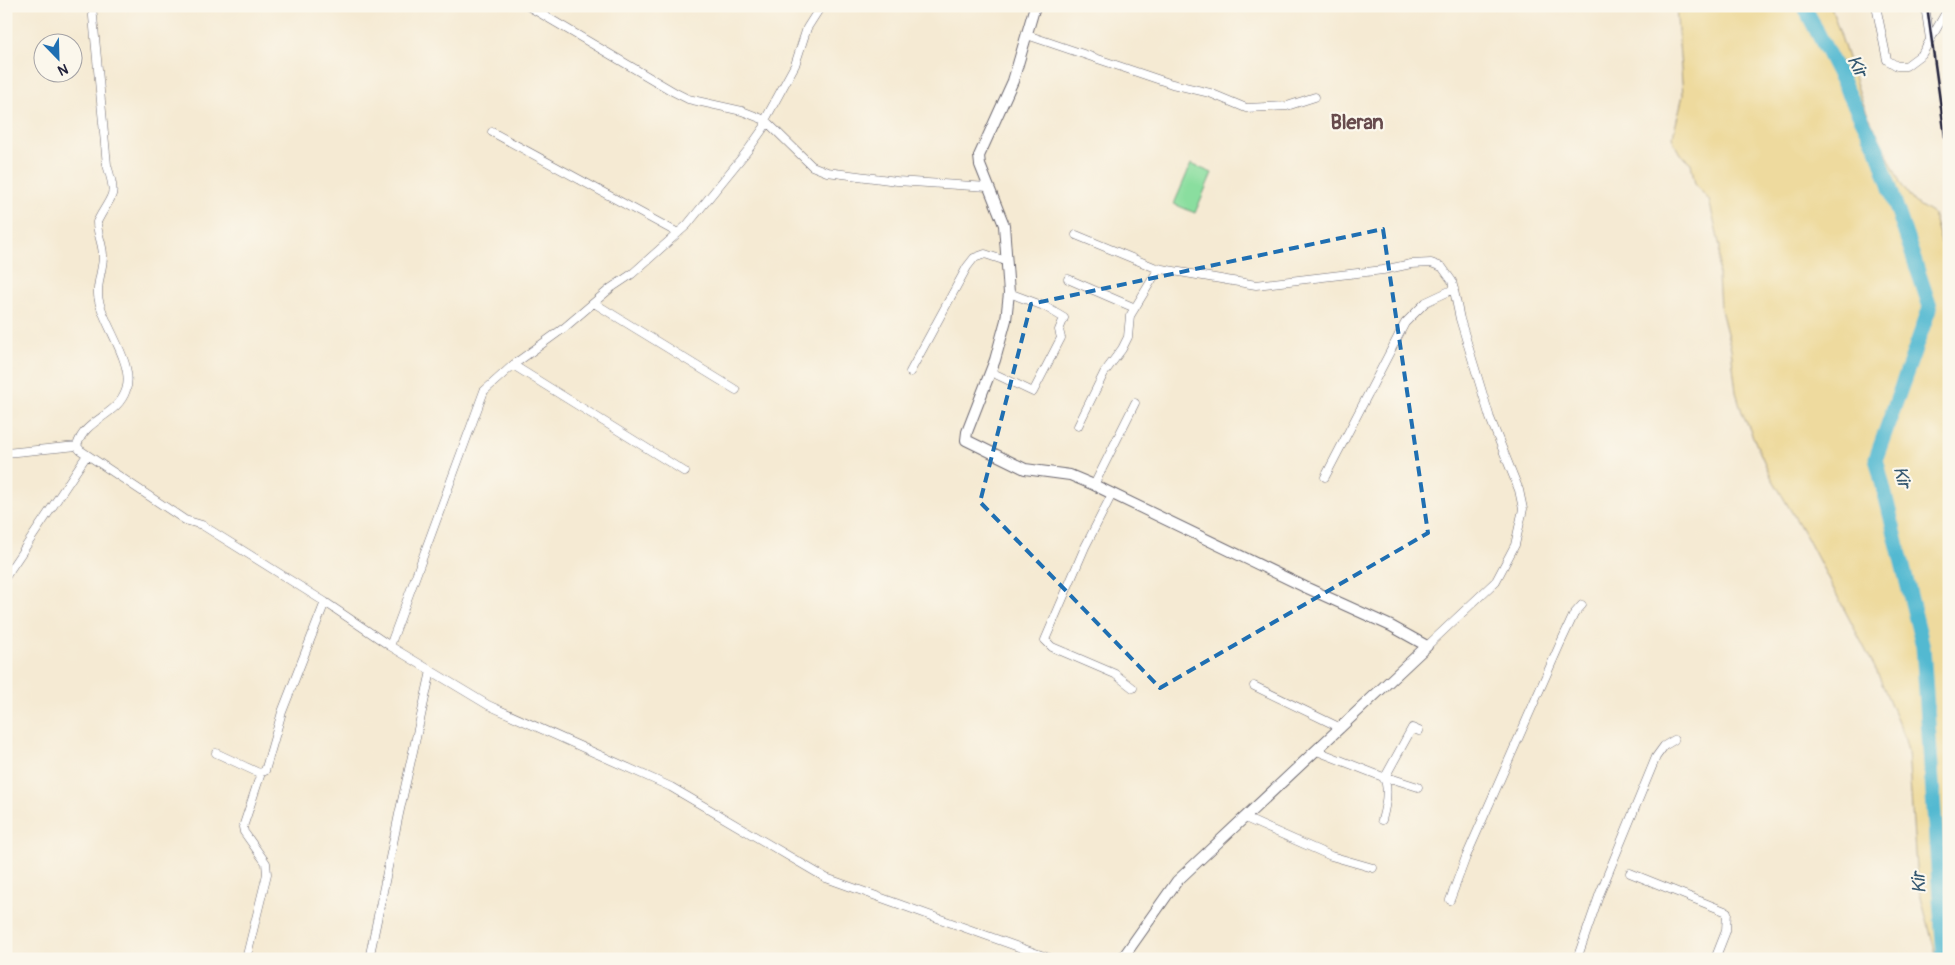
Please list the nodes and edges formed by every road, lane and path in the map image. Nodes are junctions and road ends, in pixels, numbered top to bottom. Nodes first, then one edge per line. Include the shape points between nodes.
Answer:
1 (92, 6) edge
2 (528, 6) edge
3 (821, 6) edge
4 (1035, 6) edge
5 (1876, 6) edge
6 (1926, 6) edge
7 (1949, 8) edge
8 (1027, 35) junction
9 (1930, 39) junction
10 (1315, 97) dead end
11 (766, 120) junction
12 (492, 132) dead end
13 (988, 188) junction
14 (678, 233) junction
15 (1076, 235) dead end
16 (1006, 262) junction
17 (1159, 268) junction
18 (1068, 279) dead end
19 (1454, 289) junction
20 (1009, 293) junction
21 (594, 303) junction
22 (1135, 308) junction
23 (513, 365) junction
24 (910, 372) dead end
25 (991, 372) junction
26 (736, 390) dead end
27 (1135, 403) dead end
28 (1078, 426) dead end
29 (77, 446) junction
30 (6, 453) edge
31 (87, 455) junction
32 (684, 472) dead end
33 (1324, 477) dead end
34 (1094, 486) junction
35 (1112, 494) junction
36 (6, 576) edge
37 (326, 602) junction
38 (1582, 605) dead end
39 (390, 646) junction
40 (1427, 646) junction
41 (431, 672) junction
42 (1254, 686) dead end
43 (1134, 688) dead end
44 (1341, 728) junction
45 (1418, 731) dead end
46 (1674, 740) dead end
47 (1317, 751) junction
48 (216, 753) dead end
49 (261, 773) junction
50 (1384, 780) junction
51 (1418, 787) dead end
52 (1245, 818) junction
53 (1382, 820) dead end
54 (1373, 868) dead end
55 (1630, 873) dead end
56 (1450, 900) dead end
57 (246, 959) edge
58 (370, 959) edge
59 (1052, 959) edge
60 (1122, 959) edge
61 (1577, 959) edge
62 (1715, 959) edge

1 - 29 street via 107,164 114,189 97,222 103,256 98,293 128,384 120,401 88,428
2 - 11 street via 688,99
3 - 11 street via 807,28 795,65
4 - 8 street
5 - 9 street via 1887,60 1906,66 1922,54
6 - 9 street
7 - 9 street
8 - 10 street via 1172,84 1210,93 1246,108 1287,106
8 - 13 street via 1013,81 981,147 980,165
11 - 13 street via 812,166 827,172
11 - 14 street via 748,150
12 - 14 street
13 - 16 street via 1004,225
14 - 21 street
15 - 17 street
16 - 20 street
16 - 24 street via 985,254 974,258 948,299
17 - 19 street via 1256,285 1431,263 1442,267
17 - 22 street
18 - 22 street
19 - 33 street via 1426,302 1405,323
19 - 40 street via 1490,418 1523,508 1515,545 1496,581
20 - 25 street via 1006,320
20 - 25 street via 1044,306 1064,318 1059,330 1060,342 1033,392
21 - 23 street
21 - 26 street
22 - 28 street via 1122,350 1104,373
23 - 32 street
23 - 39 street via 484,391 477,404
25 - 34 street via 966,440 1025,469 1070,475
27 - 34 street
29 - 30 street
29 - 31 street
31 - 36 street
31 - 37 street via 185,520 202,525
34 - 35 street
35 - 40 street
35 - 43 street via 1045,640 1052,648 1115,674
37 - 39 street
37 - 49 street via 282,712 265,771
38 - 56 street via 1574,614 1560,644
39 - 41 street
40 - 44 street
41 - 58 street
41 - 59 street via 488,705 671,786 826,878
42 - 44 street
44 - 47 street
45 - 50 street via 1412,728
46 - 61 street via 1664,746 1656,757 1600,893
47 - 50 street
47 - 52 street
48 - 49 street
49 - 57 street via 243,827 266,863 267,874
50 - 51 street via 1392,779
50 - 53 street
52 - 54 street via 1331,856
52 - 60 street via 1177,880
55 - 62 street via 1727,912 1726,930

